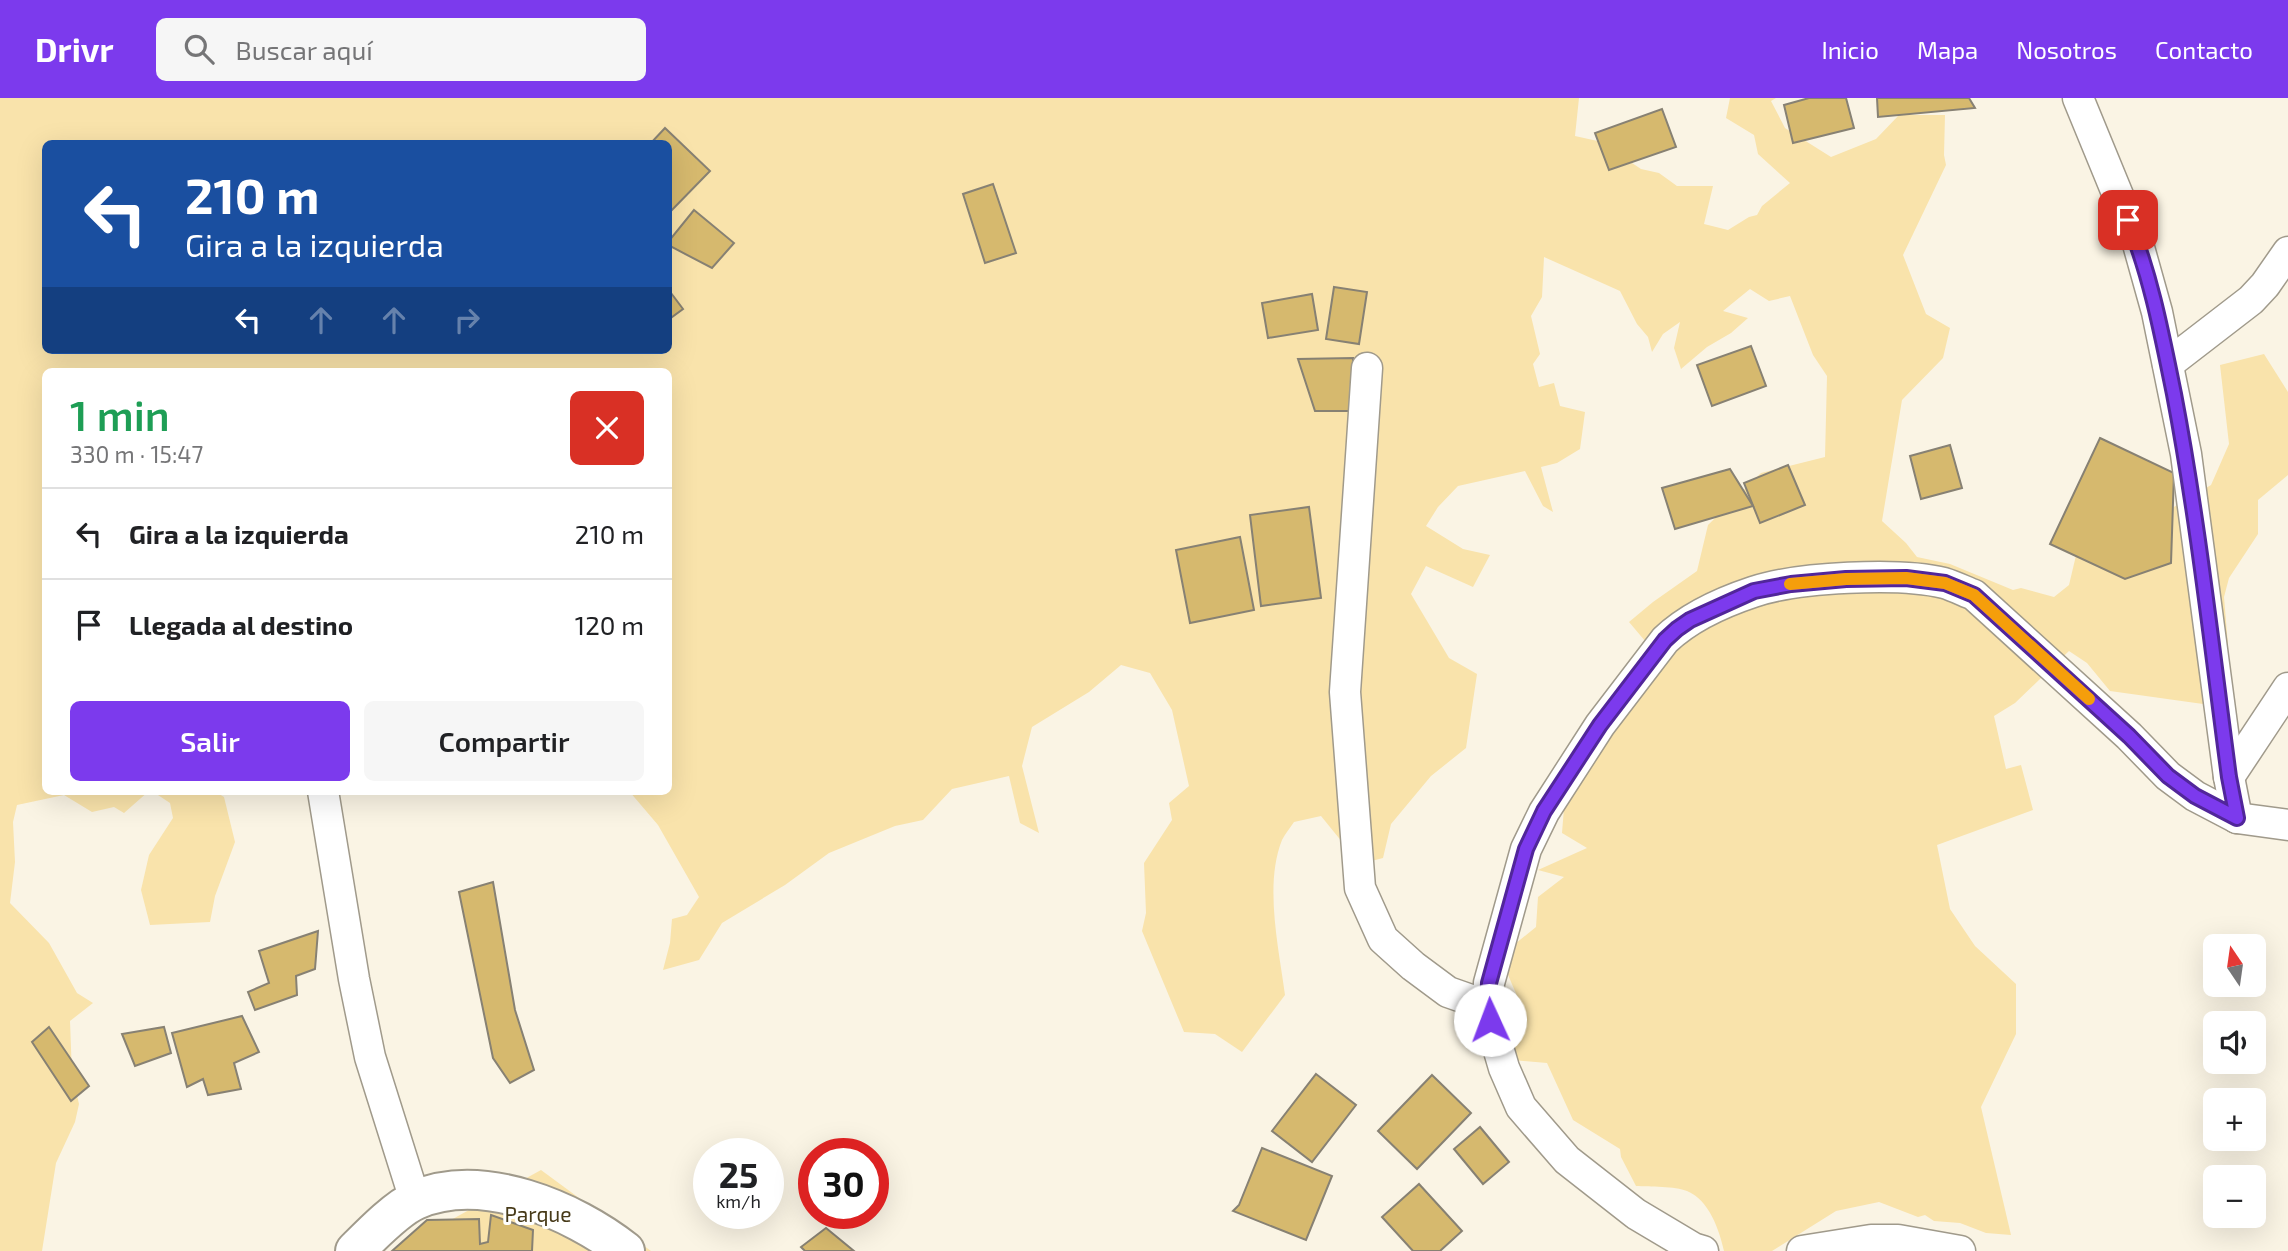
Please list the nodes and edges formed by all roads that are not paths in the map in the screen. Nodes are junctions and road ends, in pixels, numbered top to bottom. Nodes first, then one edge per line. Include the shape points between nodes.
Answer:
1 (2078, 98) edge
2 (2288, 252) edge
3 (2168, 364) junction
4 (1367, 368) dead end
5 (2288, 688) edge
6 (2229, 777) junction
7 (324, 795) edge
8 (2237, 818) junction
9 (2288, 825) edge
10 (1488, 1006) junction
11 (415, 1200) junction
12 (1697, 1250) edge
13 (355, 1251) edge
14 (625, 1251) edge
15 (1802, 1251) edge
16 (1960, 1251) edge

1 - 3 street via 2138,244
2 - 3 street via 2251,300
3 - 6 street via 2186,454
4 - 10 street via 1345,692 1360,888 1383,939 1448,992
5 - 6 street
6 - 8 street
7 - 11 street via 370,1057
8 - 9 street
8 - 10 street via 2168,776 1974,595 1945,583 1906,578 1832,580 1754,591 1690,620 1665,640 1600,725 1544,811 1526,849 1489,983
10 - 12 street via 1504,1069 1521,1107 1567,1160 1636,1214
11 - 13 main road
11 - 14 main road via 451,1191 492,1192 551,1206
15 - 16 street via 1871,1240

